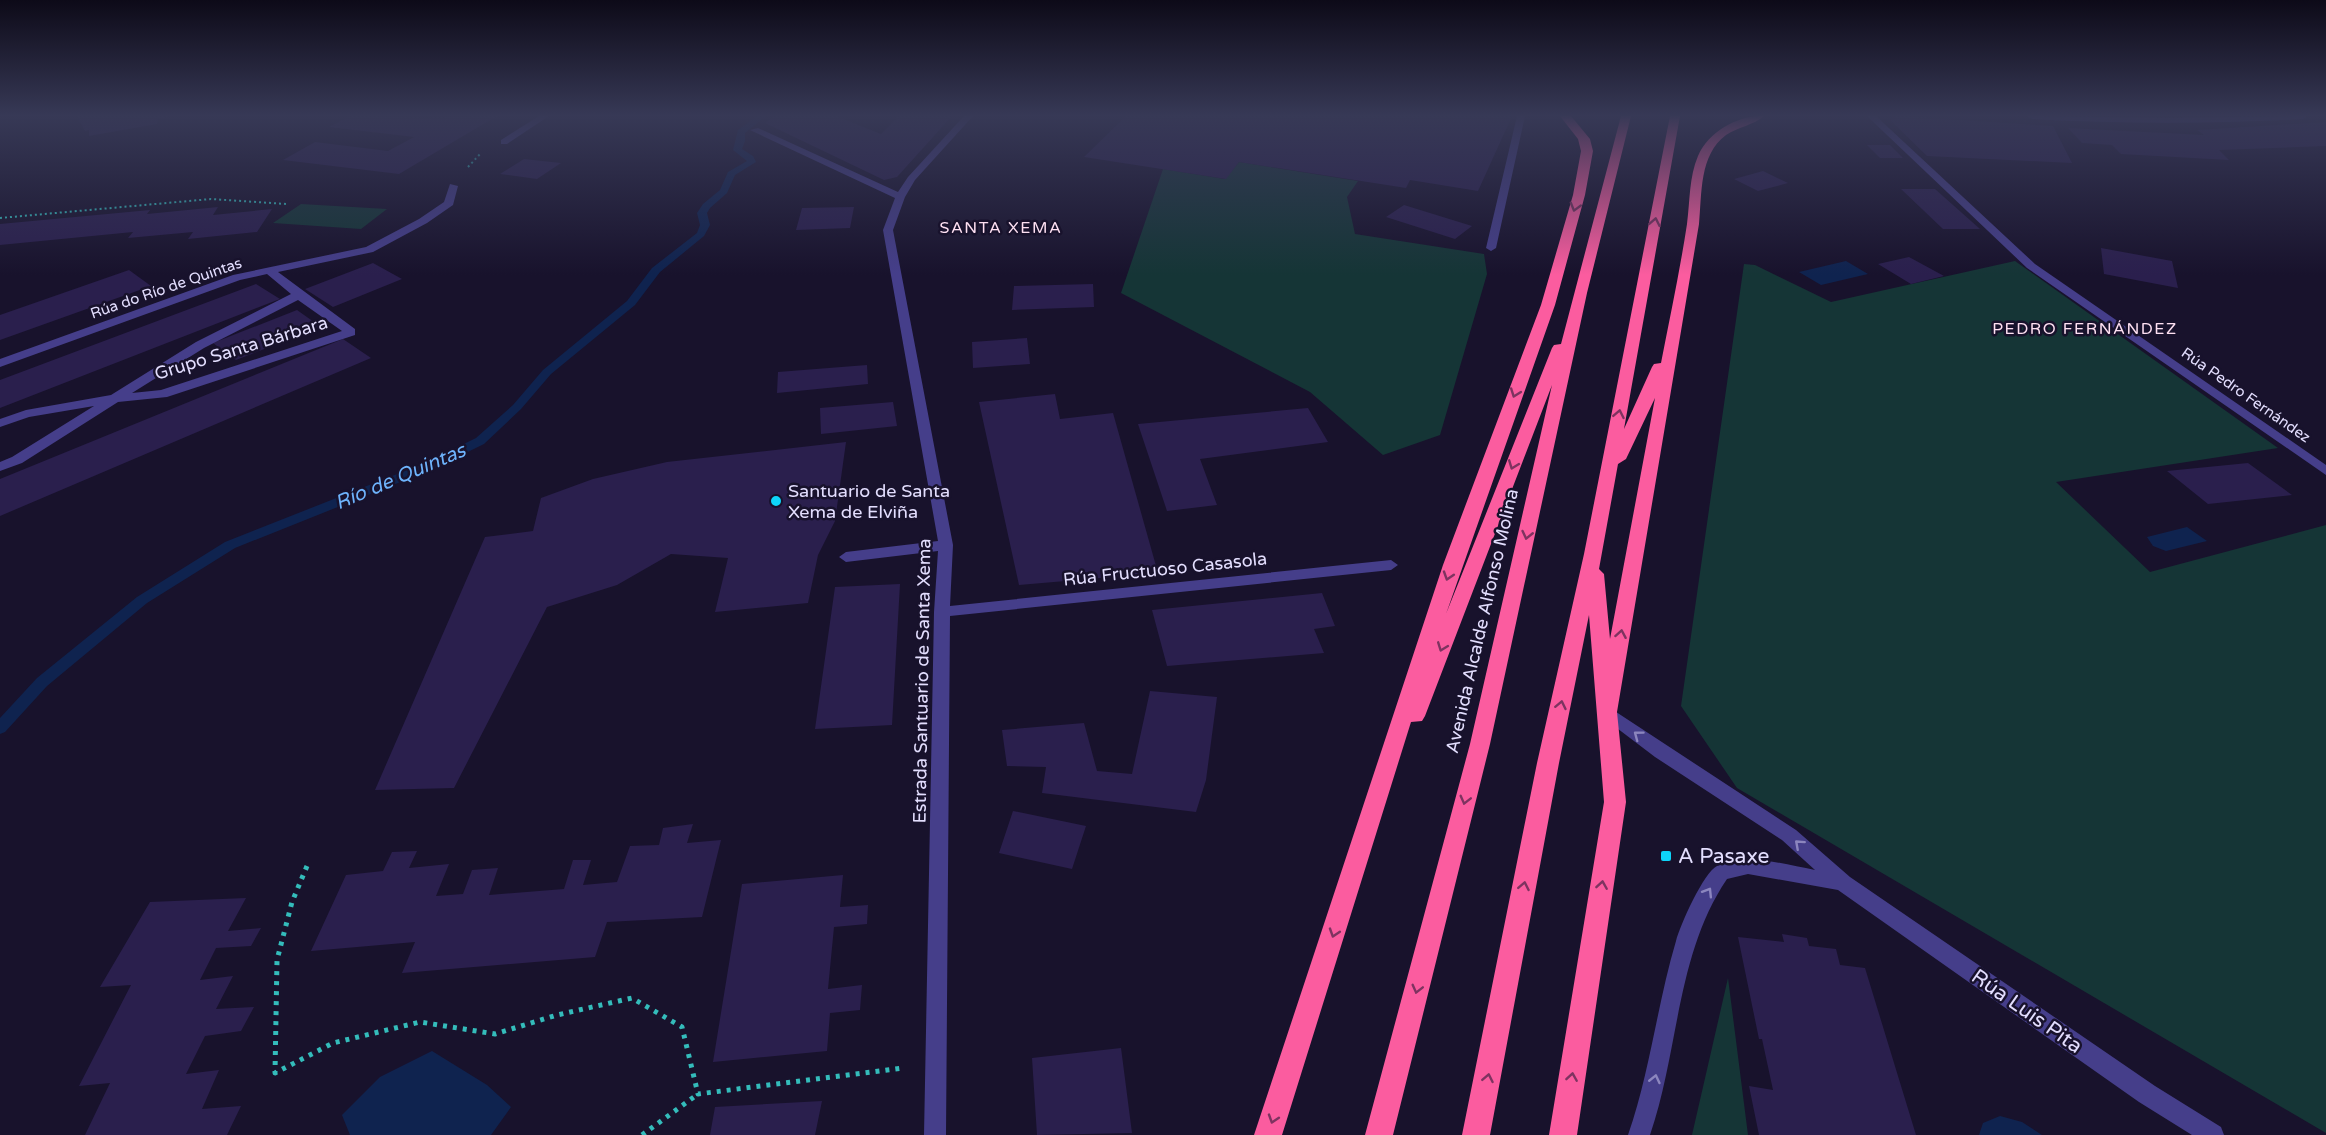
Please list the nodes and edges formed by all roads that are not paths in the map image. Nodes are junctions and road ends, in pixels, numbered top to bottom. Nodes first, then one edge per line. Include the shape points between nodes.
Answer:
1 (839, 169) edge
2 (919, 169) edge
3 (1509, 169) edge
4 (1583, 169) edge
5 (1613, 169) edge
6 (1665, 169) edge
7 (1698, 169) edge
8 (1927, 169) edge
9 (453, 186) road end
10 (900, 197) junction
11 (1491, 248) dead end
12 (269, 270) junction
13 (1581, 293) junction
14 (299, 295) junction
15 (1675, 323) junction
16 (0, 363) edge
17 (112, 399) junction
18 (0, 423) edge
19 (0, 467) edge
20 (2326, 471) edge
21 (1606, 483) junction
22 (946, 544) junction
23 (1593, 554) junction
24 (846, 557) dead end
25 (1391, 565) dead end
26 (942, 612) junction
27 (1607, 712) junction
28 (1352, 878) junction
29 (1843, 883) junction
30 (935, 1135) edge
31 (1268, 1135) edge
32 (1379, 1135) edge
33 (1476, 1135) edge
34 (1563, 1135) edge
35 (1639, 1135) edge
36 (2213, 1135) edge

1 - 10 street
2 - 10 street, Estrada Santuario de Santa Xema
3 - 11 street
4 -> 28 highway via 1548,305 1452,565
5 - 13 highway, Avenida Alcalde Alfonso Molina
21 -> 6 highway
7 - 15 highway
8 - 20 street, Rúa Pedro Fernández via 2031,266
9 - 12 street, Rúa do Río de Quintas via 448,203 369,250
10 - 22 street, Estrada Santuario de Santa Xema via 888,230
12 - 14 street, Grupo Santa Bárbara
12 - 16 street, Rúa do Río de Quintas via 237,277
13 -> 28 highway
13 -> 32 highway, Avenida Alcalde Alfonso Molina via 1480,744
14 - 17 street, Grupo Santa Bárbara via 200,345
14 - 17 street, Grupo Santa Bárbara via 351,332 163,394
15 - 21 highway via 1649,394
27 -> 15 highway
17 - 18 street, Grupo Santa Bárbara via 26,414
17 - 19 street, Grupo Santa Bárbara
21 - 23 highway
22 - 24 street
22 - 26 street, Estrada Santuario de Santa Xema
23 - 27 highway
33 -> 23 highway
25 - 26 street, Rúa Fructuoso Casasola
26 - 30 street, Estrada Santuario de Santa Xema
29 -> 27 street, Rúa Luis Pita via 1789,835
34 -> 27 highway via 1615,802
28 -> 31 highway
35 -> 29 street, Rúa Luis Pita via 1686,939 1703,899 1721,873 1748,866
29 - 36 street, Rúa Luis Pita via 2147,1094

